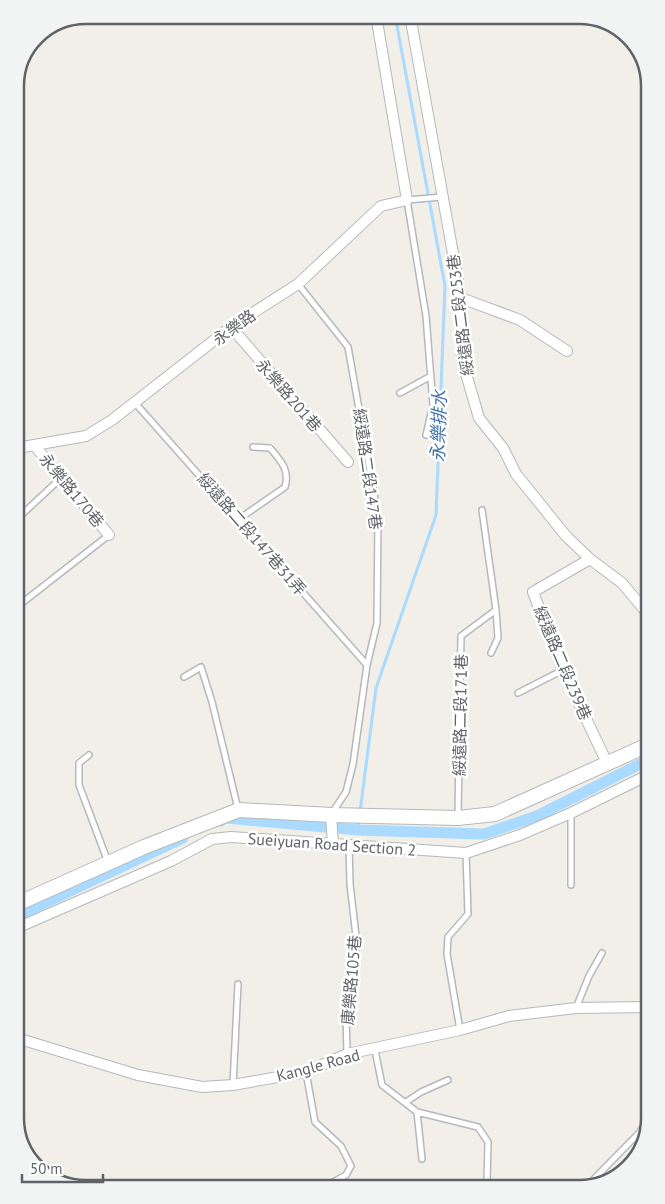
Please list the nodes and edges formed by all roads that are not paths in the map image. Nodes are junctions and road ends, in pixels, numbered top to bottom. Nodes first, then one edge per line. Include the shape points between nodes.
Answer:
1 (378, 24) edge
2 (411, 24) edge
3 (437, 197) junction
4 (407, 200) junction
5 (298, 284) junction
6 (461, 298) junction
7 (231, 327) junction
8 (567, 351) dead end
9 (431, 376) junction
10 (400, 393) dead end
11 (136, 404) junction
12 (426, 435) dead end
13 (34, 445) junction
14 (24, 447) edge
15 (253, 447) dead end
16 (348, 462) dead end
17 (61, 477) junction
18 (482, 510) dead end
19 (24, 512) edge
20 (239, 519) junction
21 (109, 535) joint
22 (590, 559) junction
23 (24, 601) edge
24 (641, 606) edge
25 (496, 610) junction
26 (491, 653) dead end
27 (367, 665) junction
28 (562, 670) junction
29 (184, 677) dead end
30 (518, 693) dead end
31 (641, 748) edge
32 (89, 755) dead end
33 (608, 765) junction
34 (641, 779) edge
35 (239, 810) junction
36 (571, 813) junction
37 (336, 815) junction
38 (458, 818) junction
39 (333, 844) junction
40 (349, 845) junction
41 (466, 853) junction
42 (108, 863) junction
43 (570, 885) dead end
44 (24, 900) edge
45 (24, 925) edge
46 (602, 953) dead end
47 (238, 984) dead end
48 (576, 1008) junction
49 (641, 1008) edge
50 (460, 1030) junction
51 (24, 1040) edge
52 (375, 1050) junction
53 (347, 1054) junction
54 (306, 1072) junction
55 (448, 1080) dead end
56 (233, 1085) junction
57 (406, 1102) junction
58 (417, 1112) junction
59 (639, 1132) edge
60 (422, 1159) dead end
61 (595, 1178) edge
62 (337, 1180) edge
63 (487, 1180) edge

1 - 4 street
2 - 3 street, 綏遠路二段253巷
3 - 4 lane, 永樂路
3 - 6 street, 綏遠路二段253巷
4 - 5 street, 永樂路 via 381,206
4 - 9 lane via 423,287
5 - 7 street, 永樂路
5 - 27 lane, 綏遠路二段147巷 via 348,347 378,516 377,623
6 - 8 street via 520,320
6 - 22 street, 綏遠路二段253巷 via 462,360 479,418 503,448 516,474 566,536
7 - 11 street, 永樂路
7 - 16 street, 永樂路201巷
9 - 10 lane
9 - 12 lane via 433,405
11 - 13 street, 永樂路 via 86,436
11 - 20 lane, 綏遠路二段147巷31弄
13 - 14 street, 永樂路
13 - 17 street, 永樂路170巷
15 - 20 lane via 270,448 283,463 288,476 286,487
17 - 19 lane
17 - 21 street, 永樂路170巷
18 - 25 lane
20 - 27 lane, 綏遠路二段147巷31弄
21 - 23 lane
22 - 24 street, 綏遠路二段253巷 via 622,583
22 - 28 street, 綏遠路二段239巷 via 533,592
25 - 26 lane via 498,638
25 - 38 lane, 綏遠路二段171巷 via 461,636
27 - 37 lane, 綏遠路二段147巷 via 353,764
28 - 30 lane
28 - 33 street, 綏遠路二段239巷
29 - 35 lane via 201,667
31 - 33 street, Sueiyuan Road Section 2
32 - 42 lane via 79,763 79,785
33 - 38 street, Sueiyuan Road Section 2 via 495,814
34 - 36 street, Sueiyuan Road Section 2
35 - 37 street, Sueiyuan Road Section 2
35 - 42 street, Sueiyuan Road Section 2
36 - 41 street, Sueiyuan Road Section 2
36 - 43 lane
37 - 38 street, Sueiyuan Road Section 2
37 - 39 street
39 - 40 street, Sueiyuan Road Section 2
39 - 45 street, Sueiyuan Road Section 2 via 231,837 212,839 171,861
40 - 41 street, Sueiyuan Road Section 2
40 - 53 lane, 康樂路105巷 via 357,945 348,980
41 - 50 lane via 468,914 448,937 447,954
42 - 44 street, Sueiyuan Road Section 2
46 - 48 lane
47 - 56 lane
48 - 49 street, Kangle Road
48 - 50 street, Kangle Road via 510,1016
50 - 52 street, Kangle Road
51 - 56 street, Kangle Road via 138,1076 202,1087
52 - 53 street, Kangle Road
52 - 57 lane via 382,1085
53 - 54 street, Kangle Road
54 - 56 street, Kangle Road
54 - 62 lane via 315,1122 341,1146 351,1166 346,1175
55 - 57 lane
57 - 58 lane
58 - 60 lane
58 - 63 lane via 478,1127 488,1142
59 - 61 lane

